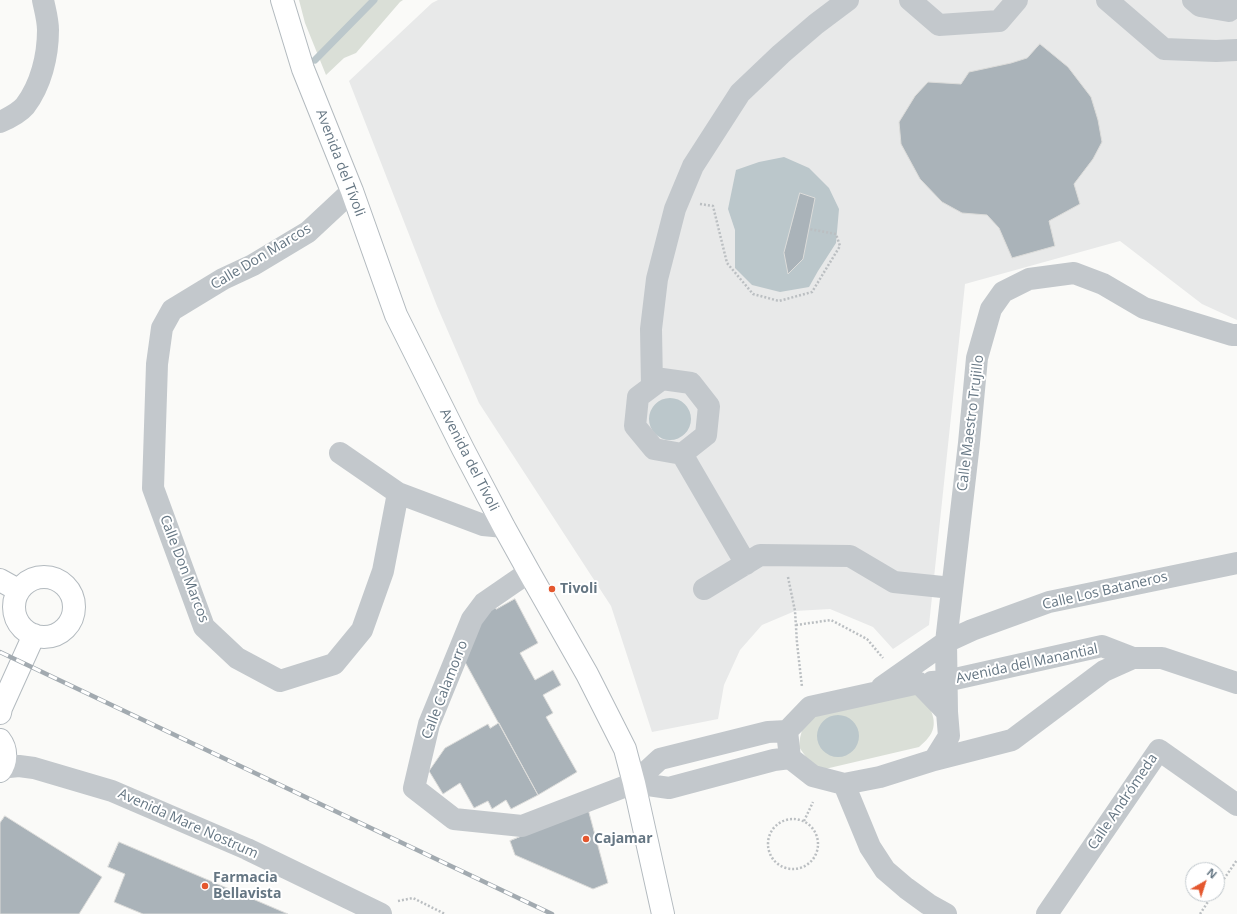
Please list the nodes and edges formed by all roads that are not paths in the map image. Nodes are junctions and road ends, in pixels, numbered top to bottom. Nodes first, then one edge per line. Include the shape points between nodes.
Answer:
1 (43, 0) edge
2 (282, 0) edge
3 (848, 0) edge
4 (910, 0) edge
5 (1017, 0) edge
6 (1107, 0) edge
7 (1193, 0) edge
8 (1237, 5) edge
9 (1237, 50) edge
10 (0, 122) edge
11 (352, 191) junction
12 (1237, 335) edge
13 (652, 386) junction
14 (340, 453) dead end
15 (682, 454) junction
16 (398, 493) junction
17 (504, 527) junction
18 (1237, 563) edge
19 (746, 564) junction
20 (529, 572) junction
21 (9, 585) edge
22 (704, 588) dead end
23 (952, 588) junction
24 (34, 635) junction
25 (946, 642) junction
26 (1133, 658) junction
27 (946, 681) junction
28 (919, 683) junction
29 (1237, 683) edge
30 (874, 692) junction
31 (0, 710) edge
32 (947, 712) junction
33 (788, 730) junction
34 (1, 741) edge
35 (790, 758) junction
36 (934, 760) junction
37 (34, 768) junction
38 (1, 770) edge
39 (634, 783) junction
40 (844, 784) junction
41 (1237, 805) edge
42 (381, 914) edge
43 (663, 914) edge
44 (946, 914) edge
45 (1047, 914) edge

1 - 10 street via 48,30 45,62 36,89 25,107 11,118
2 - 11 main road, Avenida del Tívoli via 303,69
3 - 13 street via 781,54 740,93 693,166 675,209 657,279 651,329
4 - 5 street via 939,26 999,21
6 - 9 street via 1164,49
7 - 8 street via 1200,6 1229,11
11 - 16 street, Calle Don Marcos via 308,232 172,310 162,328 157,364 153,488 204,627 238,658 280,681 334,664 362,630 383,571
11 - 17 main road, Avenida del Tívoli via 396,315
12 - 23 street, Calle Maestro Trujillo via 1144,308 1103,284 1074,274 1029,279 1003,292 991,309 977,358
13 - 15 street via 638,397 635,426 654,449
13 - 15 street via 662,379 691,382 709,406 706,435
14 - 16 street
15 - 19 street
16 - 17 street via 483,525
17 - 20 main road, Avenida del Tívoli
18 - 25 street, Calle Los Bataneros via 1049,602
19 - 22 street
19 - 23 street via 760,555 850,556 894,582
20 - 39 main road, Avenida del Tívoli via 587,674 625,749
20 - 39 street, Calle Calamorro via 484,603 472,619 429,724 414,788 454,819 522,826
21 - 24 main road via 15,599 14,608 19,625
21 - 24 main road via 45,576 56,579 71,592 74,613 71,623 55,636
23 - 25 street, Calle Maestro Trujillo
24 - 31 main road
25 - 27 street, Calle Maestro Trujillo
25 - 30 street, Calle Los Bataneros
26 - 27 street, Avenida del Manantial via 1102,646
26 - 29 street, Avenida del Manantial via 1162,658
26 - 36 street, Avenida del Manantial via 1104,671 1012,740
27 - 28 street, Avenida del Manantial
27 - 32 street, Calle Maestro Trujillo
28 - 30 street, Avenida del Manantial
28 - 32 street
30 - 33 street, Avenida del Manantial via 810,707
32 - 36 street via 949,736
33 - 35 street
33 - 39 street via 768,732 660,759
34 - 37 street, Avenida Mare Nostrum
34 - 38 main road via 6,752
35 - 39 street via 669,788
35 - 40 street, Avenida del Manantial via 814,776
36 - 40 street, Avenida del Manantial via 880,778
37 - 38 street, Avenida Mare Nostrum via 19,766
37 - 42 street, Avenida Mare Nostrum via 112,791 247,849
39 - 43 main road, Avenida del Tívoli
40 - 44 street via 870,847 885,870 928,904
41 - 45 street, Calle Andrómeda via 1158,750

